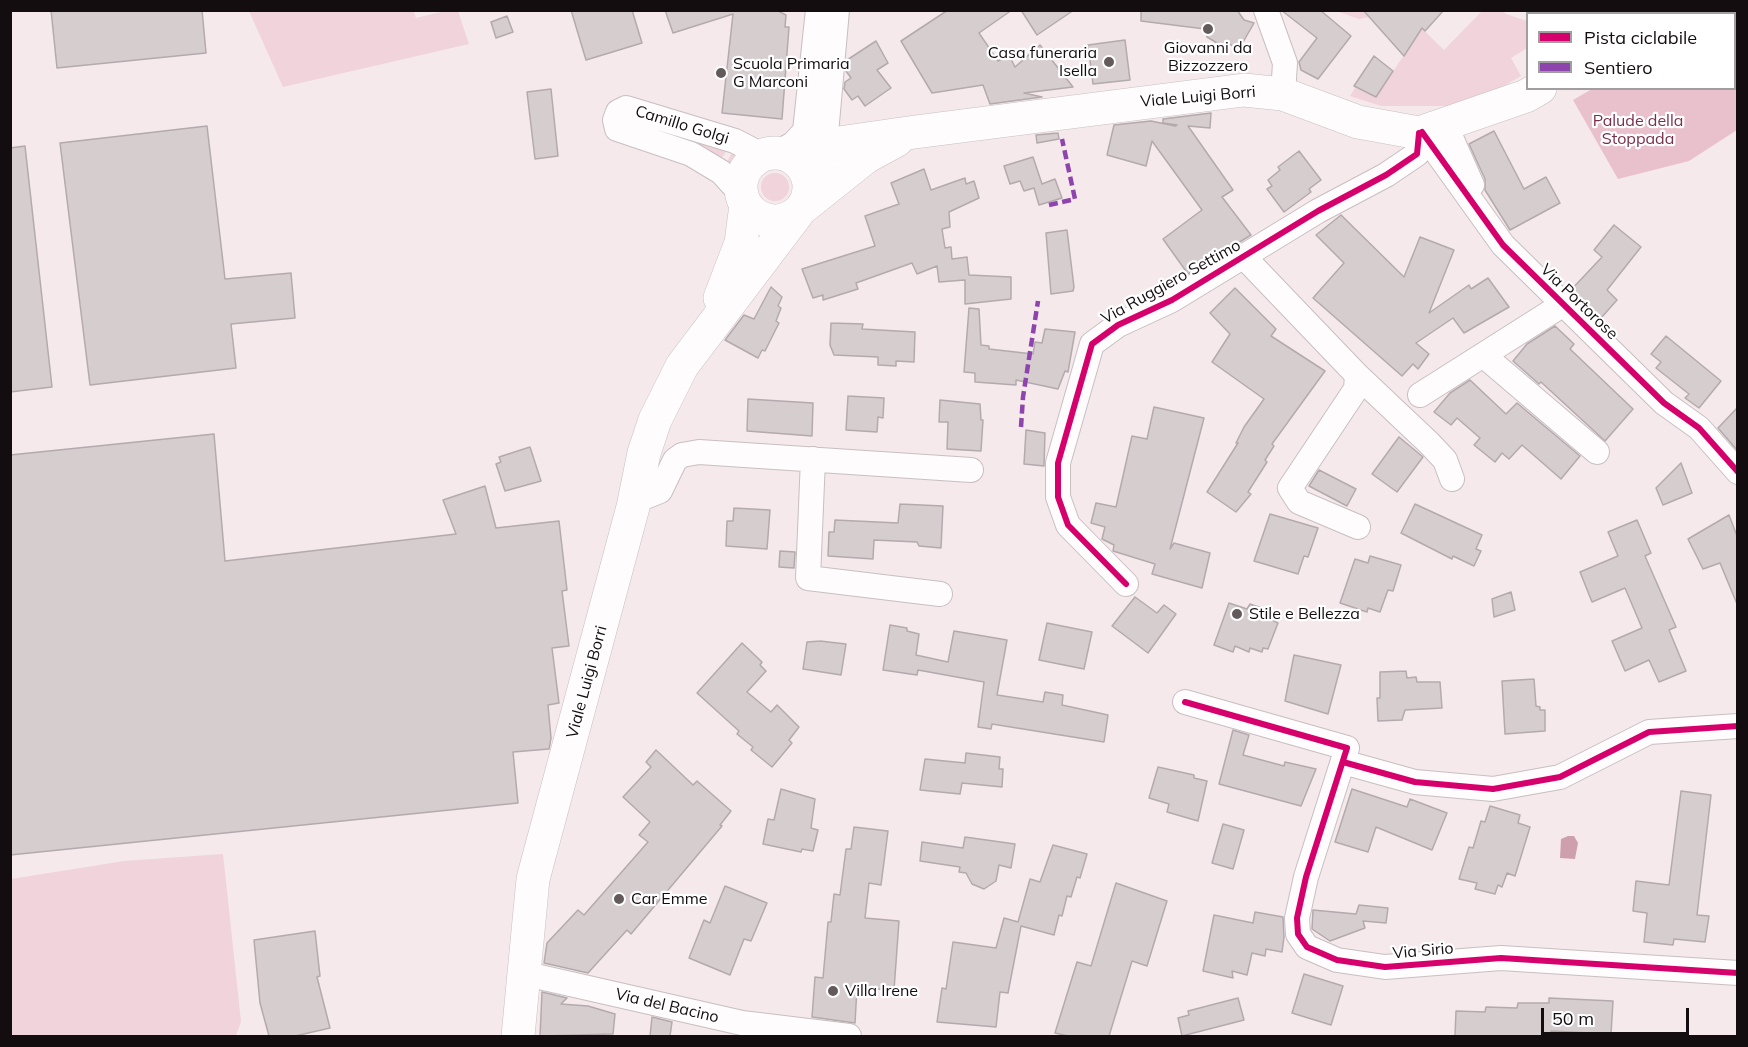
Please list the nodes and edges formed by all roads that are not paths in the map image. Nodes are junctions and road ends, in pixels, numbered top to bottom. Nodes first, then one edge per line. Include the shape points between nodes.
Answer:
1 (818, 10) edge
2 (837, 10) edge
3 (1266, 10) edge
4 (1536, 90) edge
5 (1283, 94) junction
6 (1429, 130) junction
7 (915, 132) junction
8 (825, 145) junction
9 (776, 154) junction
10 (744, 200) junction
11 (803, 204) junction
12 (1244, 257) junction
13 (1562, 305) junction
14 (700, 340) junction
15 (1483, 355) junction
16 (1357, 375) junction
17 (1420, 395) dead end
18 (1597, 452) dead end
19 (813, 459) junction
20 (970, 470) dead end
21 (1737, 472) edge
22 (1452, 479) dead end
23 (635, 501) junction
24 (1358, 527) dead end
25 (1126, 584) dead end
26 (940, 594) dead end
27 (1185, 702) dead end
28 (1737, 726) edge
29 (1343, 762) junction
30 (522, 973) junction
31 (1737, 973) edge
32 (518, 1036) edge
33 (849, 1036) edge

1 - 9 street via 805,131 794,144
2 - 8 street
3 - 5 street via 1284,63
4 - 6 main road
5 - 6 main road, Viale Luigi Borri via 1358,122
5 - 7 main road, Viale Luigi Borri via 1244,90
6 - 12 street, Via Ruggiero Settimo via 1417,154
6 - 13 street, Via Portorose via 1503,245
7 - 8 main road, Viale Luigi Borri
7 - 11 main road, Viale Luigi Borri via 866,157
8 - 9 main road, Viale Luigi Borri
8 - 11 street via 821,172
9 - 10 main road via 744,172
9 - 10 street, Camillo Golgi via 626,108 618,112 617,129 691,154 722,172
9 - 11 main road via 800,162 808,175
10 - 11 main road via 764,219 787,219
10 - 14 main road, Viale Luigi Borri via 741,243 726,287
11 - 14 main road, Viale Luigi Borri
12 - 16 street, Via Ruggiero Settimo
12 - 25 street, Via Ruggiero Settimo via 1172,300 1118,325 1092,344 1058,463 1058,497 1068,525
13 - 15 street, Via Portorose
13 - 21 street, Via Portorose via 1664,403 1699,428
14 - 23 main road, Viale Luigi Borri via 655,420
15 - 17 street, Via Portorose
15 - 18 street
16 - 22 street, Via Ruggiero Settimo via 1429,442 1444,460
16 - 24 street via 1356,389 1290,488 1299,502
19 - 20 street
19 - 23 street via 699,452 682,455 675,460 660,491
19 - 26 street via 808,578
23 - 30 main road, Viale Luigi Borri via 533,879
27 - 29 street via 1347,748
28 - 29 street via 1649,732 1560,777 1492,789 1415,782
29 - 31 street, Via Sirio via 1296,918 1298,933 1308,947 1337,960 1385,967 1501,958
30 - 32 main road, Viale Luigi Borri
30 - 33 street, Via del Bacino via 742,1023

